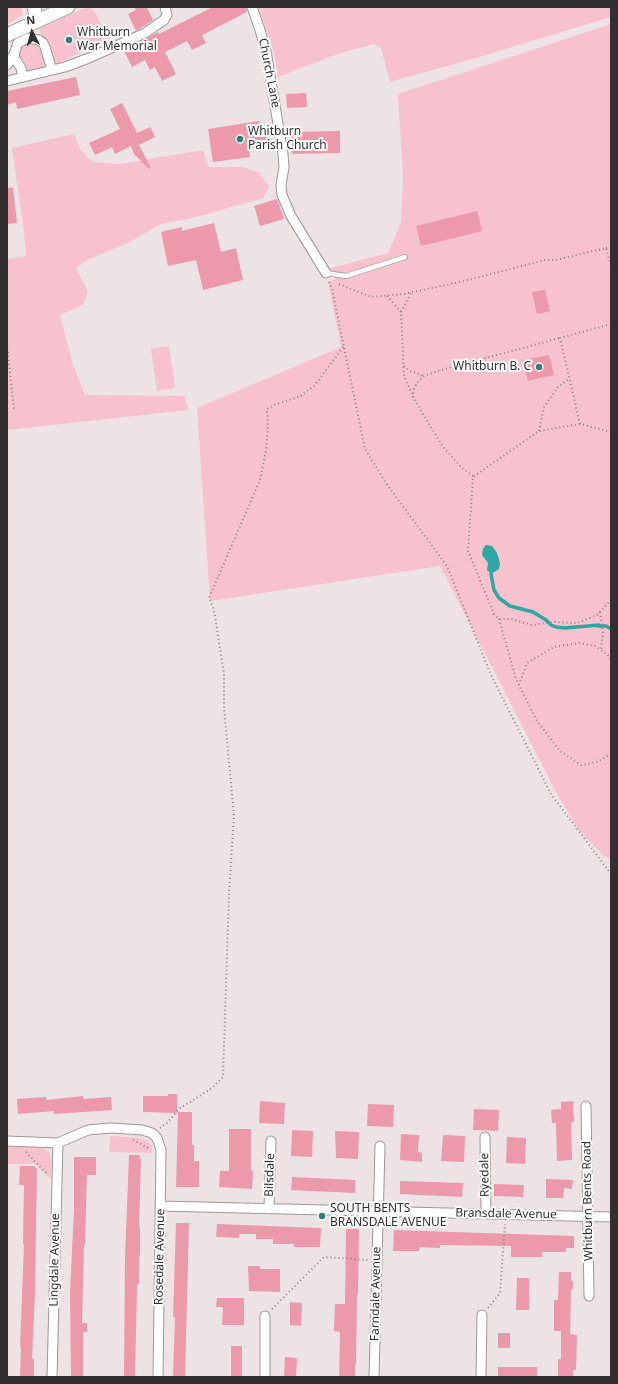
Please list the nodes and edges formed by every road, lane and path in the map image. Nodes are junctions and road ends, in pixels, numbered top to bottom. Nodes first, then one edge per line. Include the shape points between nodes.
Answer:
1 (34, 7) edge
2 (68, 7) edge
3 (165, 7) edge
4 (252, 7) edge
5 (38, 21) junction
6 (16, 30) edge
7 (39, 40) junction
8 (18, 43) junction
9 (14, 54) junction
10 (7, 66) edge
11 (52, 70) junction
12 (23, 77) junction
13 (7, 81) edge
14 (611, 247) edge
15 (606, 248) junction
16 (404, 257) dead end
17 (611, 266) edge
18 (326, 273) junction
19 (411, 292) junction
20 (386, 296) junction
21 (401, 312) junction
22 (611, 324) edge
23 (560, 338) junction
24 (7, 344) edge
25 (344, 346) junction
26 (404, 366) junction
27 (424, 376) junction
28 (570, 376) junction
29 (413, 397) junction
30 (14, 410) dead end
31 (580, 424) junction
32 (539, 431) junction
33 (611, 432) edge
34 (473, 476) junction
35 (611, 600) edge
36 (600, 612) junction
37 (499, 619) junction
38 (602, 650) junction
39 (611, 661) edge
40 (519, 684) junction
41 (611, 754) edge
42 (611, 874) edge
43 (586, 1106) dead end
44 (154, 1136) junction
45 (485, 1137) dead end
46 (129, 1138) dead end
47 (11, 1141) edge
48 (271, 1141) dead end
49 (58, 1143) junction
50 (380, 1146) dead end
51 (161, 1154) junction
52 (57, 1185) junction
53 (160, 1206) junction
54 (269, 1208) junction
55 (378, 1211) junction
56 (486, 1214) junction
57 (506, 1214) junction
58 (588, 1216) junction
59 (611, 1217) edge
60 (376, 1260) junction
61 (589, 1296) dead end
62 (482, 1315) joint
63 (265, 1316) joint
64 (52, 1377) edge
65 (158, 1377) edge
66 (265, 1377) edge
67 (374, 1377) edge
68 (481, 1377) edge

1 - 5 main road
2 - 5 main road
3 - 11 street via 167,15 164,20 145,33 90,58
4 - 18 street, Church Lane via 266,51 283,154 282,195 291,216
5 - 6 main road
6 - 7 street
6 - 8 street
7 - 8 street via 28,38
7 - 11 street via 45,47
8 - 9 street
9 - 10 street
9 - 12 street
11 - 12 street
12 - 13 street
14 - 15 path
15 - 17 path
15 - 19 path
16 - 18 lane via 346,276
18 - 20 path via 342,286 371,297
18 - 25 path
19 - 20 path
19 - 21 path
20 - 21 path
21 - 26 path
22 - 23 path
23 - 27 path
23 - 28 path
24 - 30 path
25 - 42 path via 365,449 388,486 447,566 491,675 551,794
25 - 44 path via 315,385 301,396 267,409 266,451 260,480 209,598 214,610 224,674 224,708 234,816 223,1077 212,1088 180,1109
26 - 27 path
26 - 29 path via 404,376
27 - 29 path via 417,383
28 - 31 path
28 - 32 path via 558,386 544,407
29 - 34 path via 443,447
31 - 32 path
31 - 33 path
32 - 34 path
34 - 37 path via 468,551 494,614
35 - 36 path
36 - 37 path via 577,623 551,622 532,625
36 - 38 path
37 - 40 path
38 - 39 path via 608,654
38 - 40 path via 579,643 554,647 527,663
40 - 41 path via 537,721 560,751 581,765 597,762
43 - 58 street, Whitburn Bents Road
44 - 49 street via 142,1130 110,1128 88,1130
44 - 51 street, Rosedale Avenue
45 - 56 street, Ryedale
46 - 51 path
47 - 49 street
47 - 52 path
48 - 54 street, Bilsdale
49 - 52 street, Lingdale Avenue
50 - 55 street, Farndale Avenue
51 - 53 street, Rosedale Avenue
52 - 64 street, Lingdale Avenue
53 - 54 street, Bransdale Avenue
53 - 65 street, Rosedale Avenue
54 - 55 street, Bransdale Avenue
55 - 56 street, Bransdale Avenue
55 - 60 street, Farndale Avenue
56 - 57 street, Bransdale Avenue
57 - 58 street, Bransdale Avenue
57 - 62 path via 500,1294
58 - 59 street, Bransdale Avenue
58 - 61 street, Whitburn Bents Road
60 - 63 path via 324,1257
60 - 67 street, Farndale Avenue
62 - 68 street
63 - 66 street

